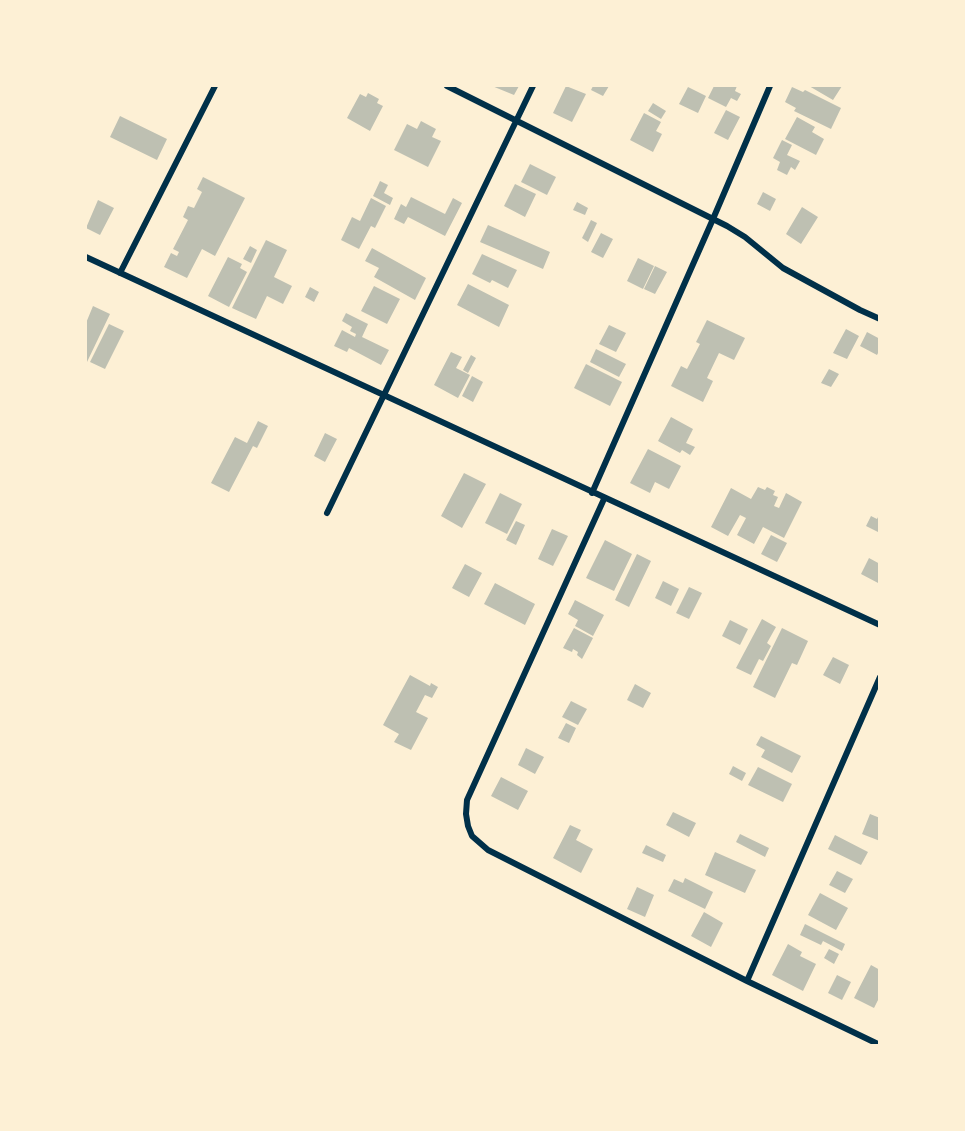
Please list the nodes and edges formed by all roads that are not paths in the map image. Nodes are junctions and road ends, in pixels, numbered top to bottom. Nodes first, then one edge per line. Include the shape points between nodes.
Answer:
1 (215, 86) edge
2 (447, 86) edge
3 (533, 86) edge
4 (770, 86) edge
5 (517, 120) junction
6 (713, 219) junction
7 (86, 257) edge
8 (120, 273) junction
9 (879, 319) edge
10 (382, 396) junction
11 (592, 493) junction
12 (604, 499) junction
13 (327, 513) dead end
14 (879, 626) edge
15 (879, 677) edge
16 (747, 981) junction
17 (879, 1045) edge

1 - 8 street
2 - 5 street
3 - 5 street
4 - 6 street
5 - 6 street
5 - 10 street
6 - 9 street via 745,237 783,268
6 - 11 street
7 - 8 street
8 - 10 street
10 - 11 street
10 - 13 street
11 - 12 street
12 - 14 street
12 - 16 street via 467,801 468,826 472,836 488,850
15 - 16 street
16 - 17 street

